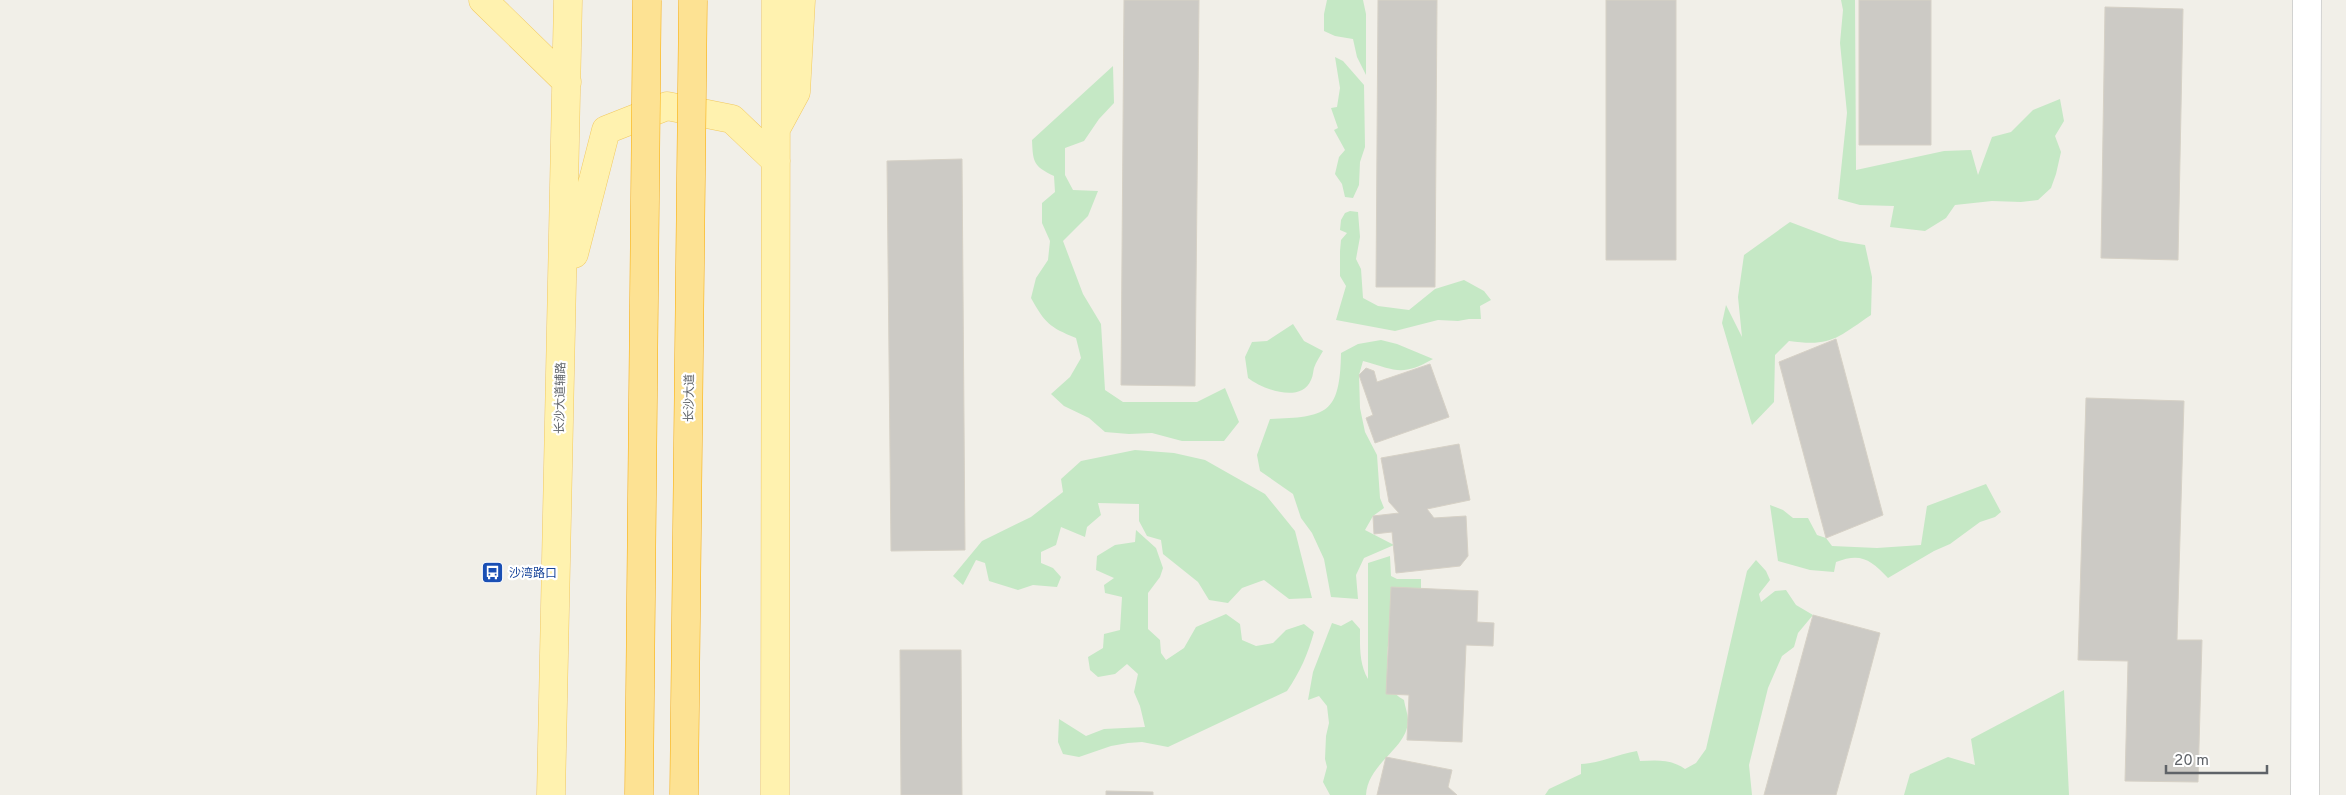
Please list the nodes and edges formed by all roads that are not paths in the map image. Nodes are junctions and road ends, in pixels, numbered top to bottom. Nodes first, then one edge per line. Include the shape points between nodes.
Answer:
1 (482, 0) edge
2 (568, 0) edge
3 (646, 0) edge
4 (693, 0) edge
5 (776, 0) edge
6 (801, 0) edge
7 (2307, 0) edge
8 (566, 82) junction
9 (776, 131) junction
10 (776, 161) junction
11 (562, 302) junction
12 (551, 795) edge
13 (640, 795) edge
14 (684, 795) edge
15 (776, 795) edge
16 (2305, 795) edge

1 - 8 main road
2 - 8 main road, 长沙大道辅路
3 - 13 highway, bridge
4 - 14 highway, 长沙大道, bridge
5 - 9 main road
6 - 9 main road via 796,92
7 - 16 street
8 - 11 main road, 长沙大道辅路
9 - 10 main road
10 - 11 main road via 732,119 667,106 606,130
10 - 15 main road
11 - 12 main road, 长沙大道辅路

